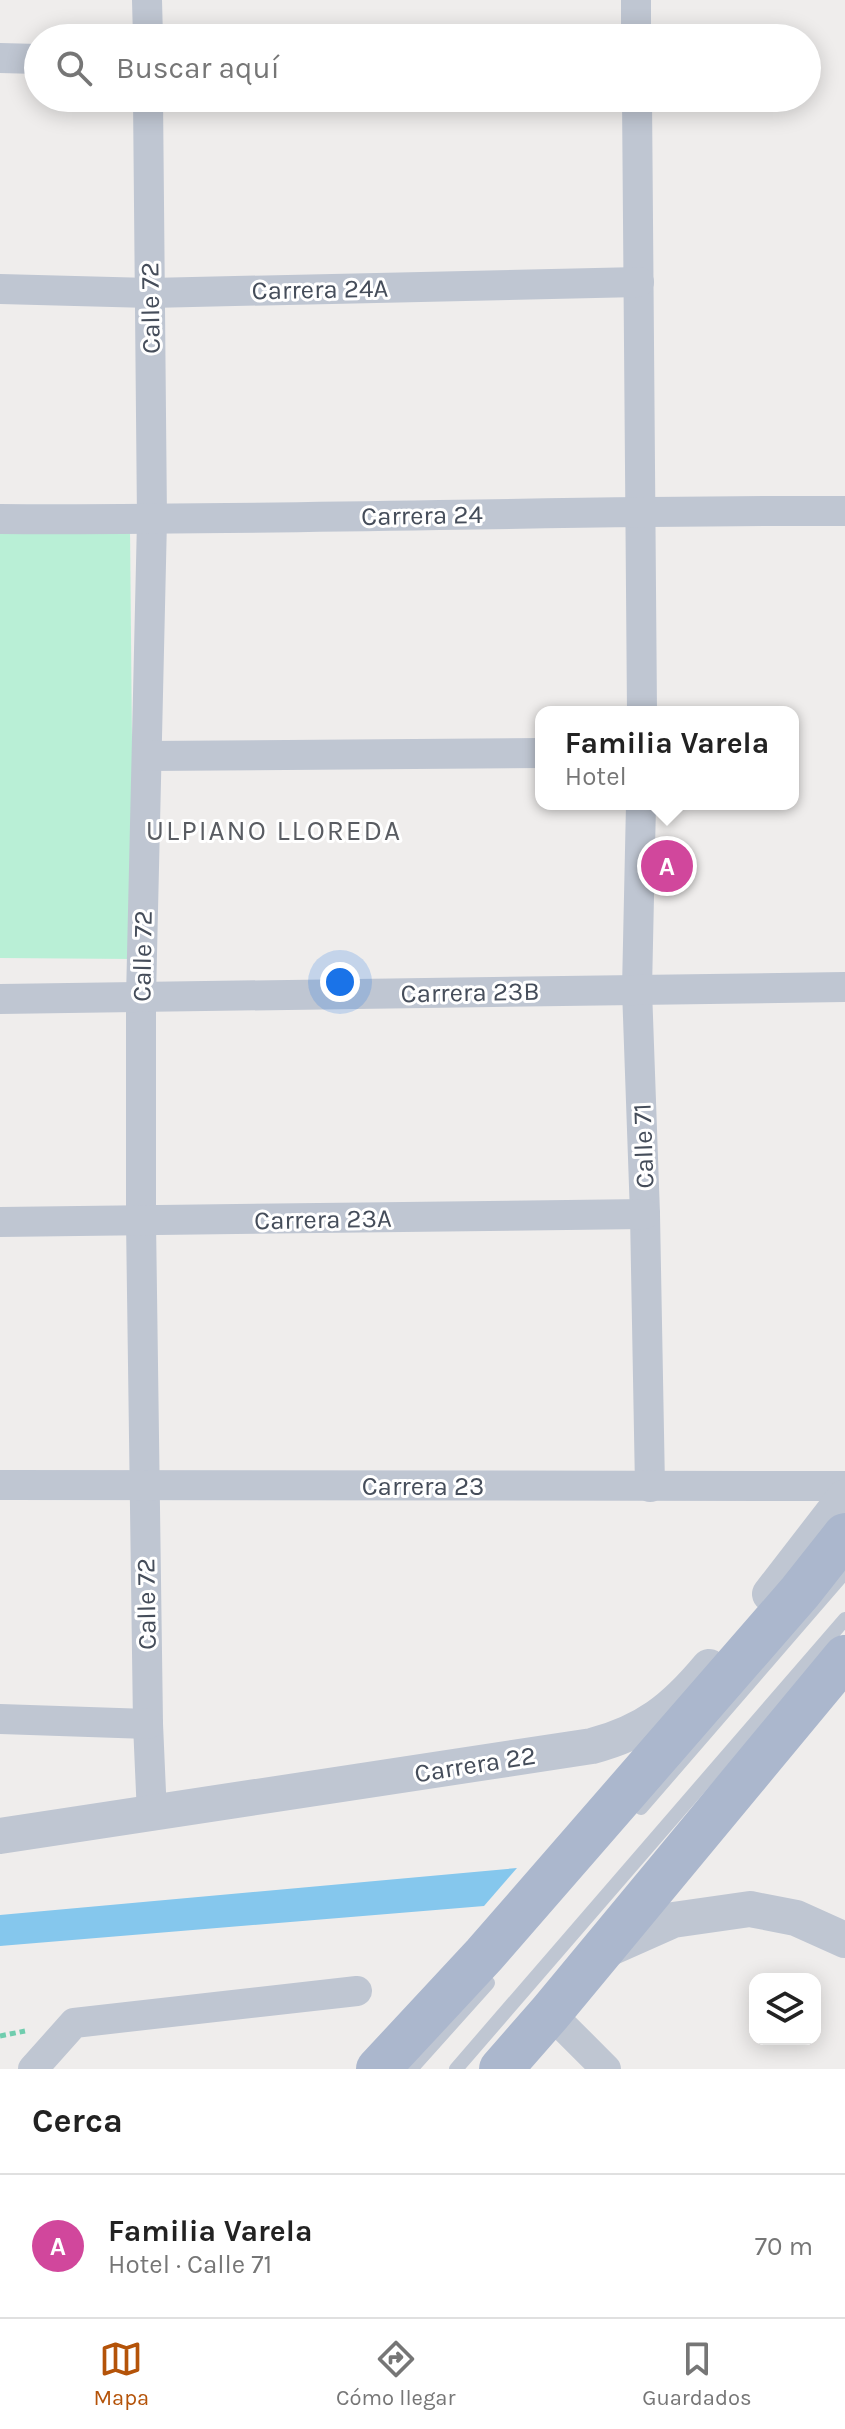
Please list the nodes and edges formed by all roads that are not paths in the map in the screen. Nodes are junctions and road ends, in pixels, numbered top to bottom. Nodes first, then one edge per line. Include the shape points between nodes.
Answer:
1 (147, 0) edge
2 (636, 0) edge
3 (148, 24) edge
4 (636, 24) edge
5 (0, 58) edge
6 (24, 59) edge
7 (148, 112) edge
8 (637, 112) edge
9 (639, 282) junction
10 (0, 289) edge
11 (150, 293) junction
12 (640, 510) junction
13 (845, 511) edge
14 (0, 519) edge
15 (152, 520) junction
16 (642, 706) edge
17 (535, 753) edge
18 (147, 756) junction
19 (641, 810) edge
20 (845, 987) edge
21 (637, 989) junction
22 (141, 998) junction
23 (0, 999) edge
24 (645, 1214) junction
25 (141, 1221) junction
26 (0, 1222) edge
27 (0, 1485) edge
28 (144, 1486) junction
29 (845, 1486) edge
30 (650, 1487) junction
31 (845, 1497) edge
32 (845, 1535) edge
33 (845, 1572) edge
34 (845, 1619) edge
35 (845, 1657) edge
36 (0, 1719) edge
37 (148, 1724) junction
38 (152, 1815) junction
39 (633, 1817) dead end
40 (0, 1836) edge
41 (845, 1940) edge
42 (600, 1953) junction
43 (500, 1969) dead end
44 (357, 1991) dead end
45 (550, 2013) junction
46 (33, 2069) edge
47 (378, 2069) edge
48 (411, 2069) edge
49 (456, 2069) edge
50 (501, 2069) edge
51 (606, 2069) edge

1 - 3 street
2 - 4 street
5 - 6 street
7 - 11 street, Calle 72
8 - 9 street
9 - 11 street, Carrera 24A
9 - 12 street
10 - 11 street, Carrera 24A
11 - 15 street, Calle 72
12 - 13 street, Carrera 24
12 - 15 street, Carrera 24
12 - 16 street
14 - 15 street, Carrera 24
15 - 18 street, Calle 72
17 - 18 street
18 - 22 street, Calle 72
19 - 21 street, Calle 71
20 - 21 street, Carrera 23B
21 - 22 street, Carrera 23B
21 - 24 street, Calle 71
22 - 23 street, Carrera 23B
22 - 25 street, Calle 72
24 - 25 street, Carrera 23A
24 - 30 street, Calle 71
25 - 26 street, Carrera 23A
25 - 28 street, Calle 72
27 - 28 street, Carrera 23
28 - 30 street, Carrera 23
28 - 37 street, Calle 72
29 - 30 street, Carrera 23
31 - 38 street, Carrera 22 via 694,1684 659,1717 625,1737
32 - 47 main road via 484,1955
33 - 39 lane
34 - 49 lane
35 - 42 main road
36 - 37 street
37 - 38 street, Calle 72
38 - 40 street, Carrera 22
41 - 42 street via 796,1918 750,1909 673,1920
42 - 45 main road
43 - 48 lane
44 - 46 street via 74,2023
45 - 50 main road
45 - 51 street

